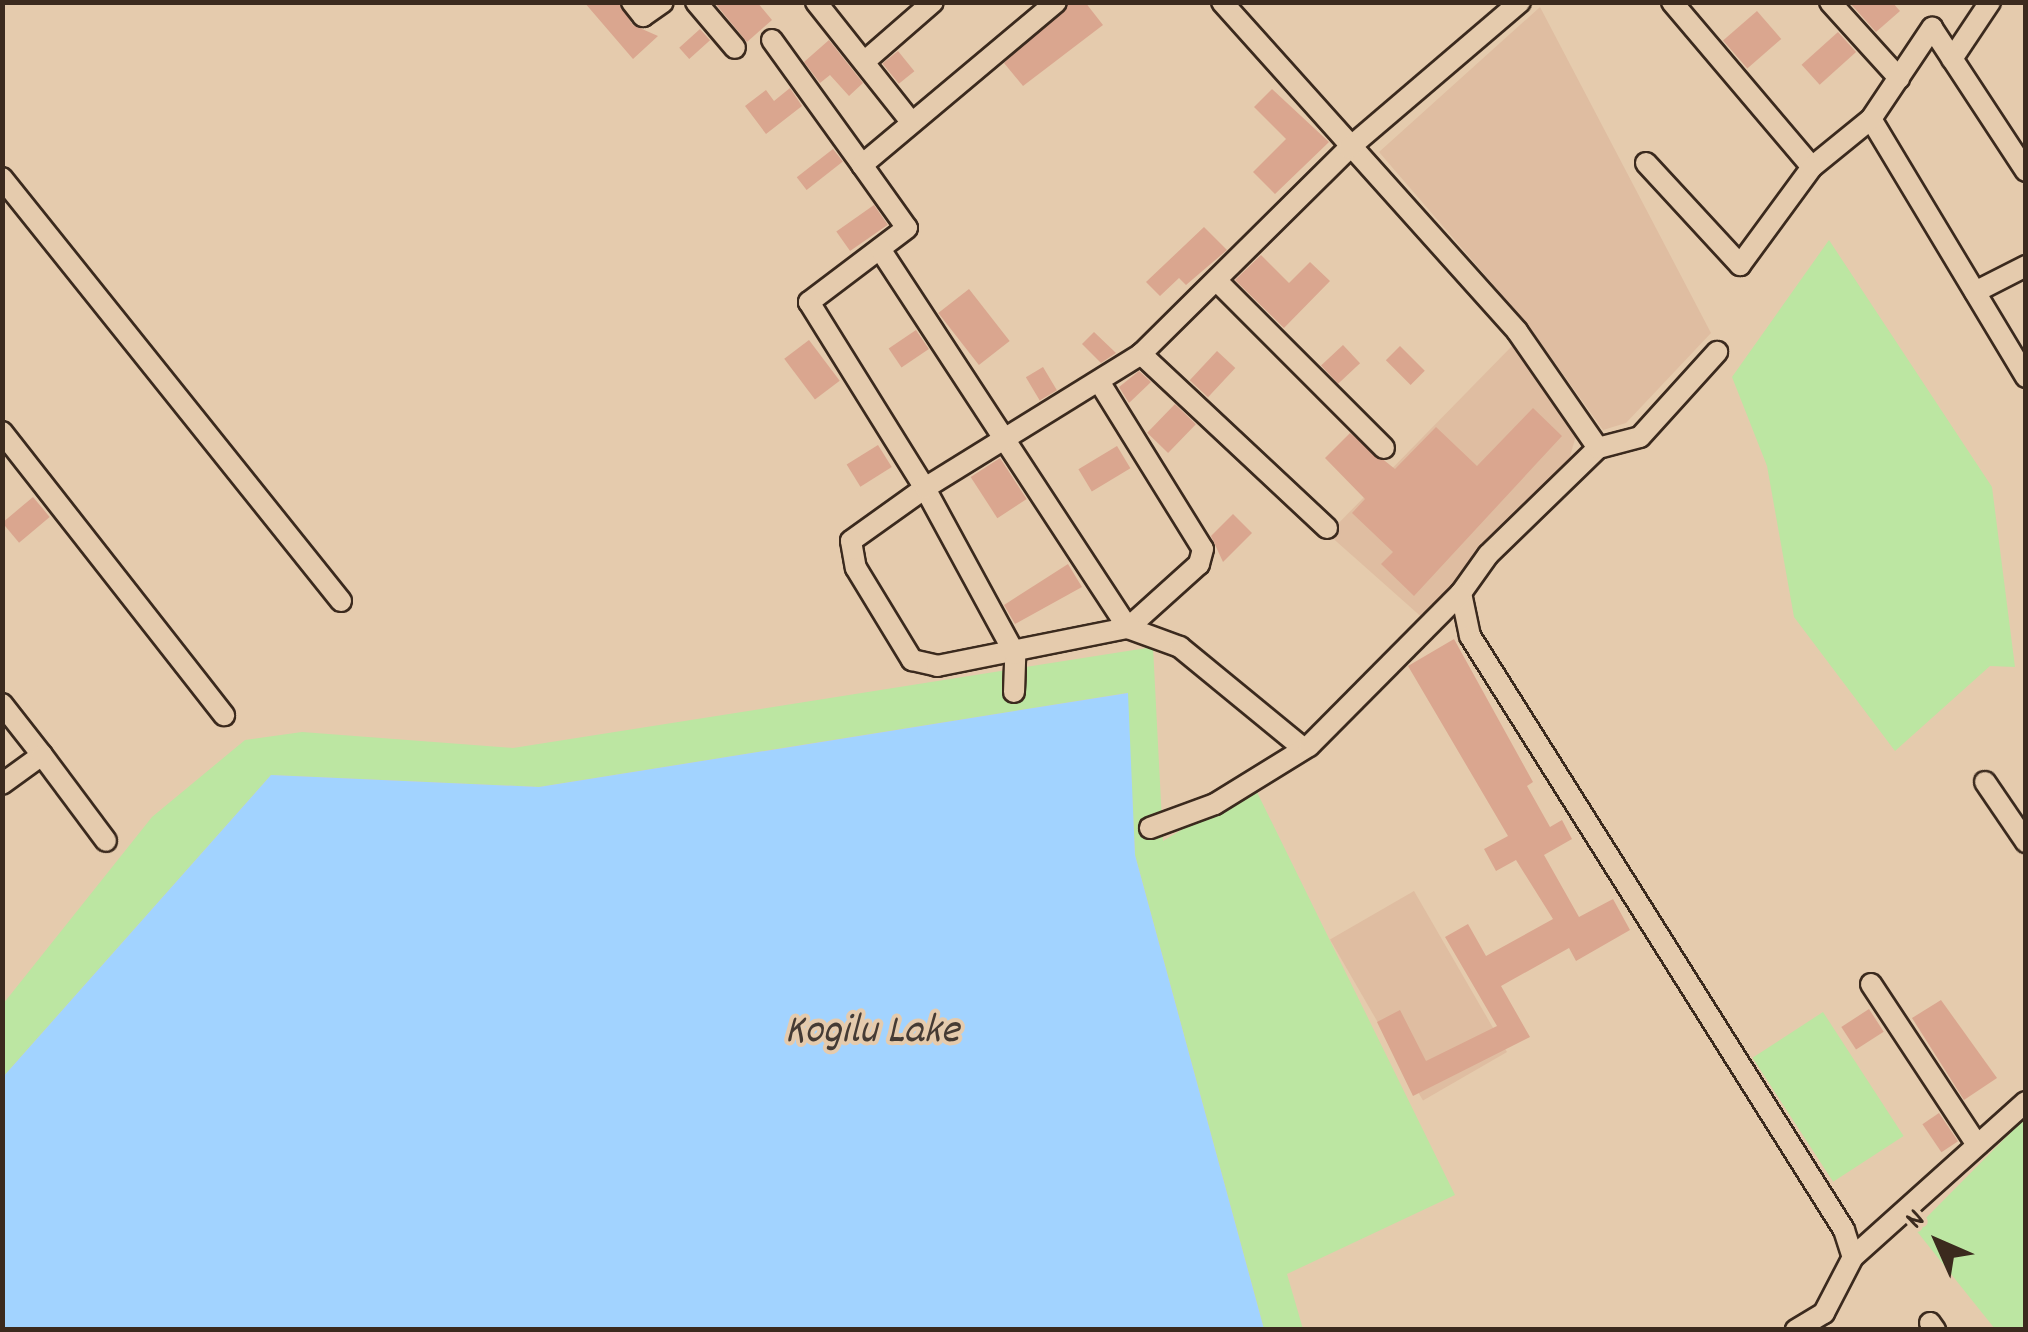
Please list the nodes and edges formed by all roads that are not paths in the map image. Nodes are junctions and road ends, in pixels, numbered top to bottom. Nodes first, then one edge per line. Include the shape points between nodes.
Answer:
1 (632, 2) edge
2 (664, 2) edge
3 (696, 2) edge
4 (816, 2) edge
5 (933, 2) edge
6 (1056, 2) edge
7 (1520, 2) edge
8 (1672, 2) edge
9 (1830, 2) edge
10 (1990, 2) edge
11 (1226, 4) edge
12 (772, 40) dead end
13 (734, 48) dead end
14 (1952, 59) junction
15 (864, 62) junction
16 (1899, 78) junction
17 (1871, 120) junction
18 (911, 122) junction
19 (1349, 148) junction
20 (1646, 163) dead end
21 (862, 165) junction
22 (1812, 167) junction
23 (2026, 171) edge
24 (2, 178) edge
25 (880, 249) junction
26 (2026, 266) edge
27 (1216, 281) junction
28 (1975, 292) junction
29 (1717, 352) dead end
30 (1141, 354) junction
31 (2026, 376) edge
32 (1100, 383) junction
33 (2, 432) edge
34 (1009, 438) junction
35 (1384, 448) dead end
36 (1598, 448) junction
37 (925, 488) junction
38 (1327, 528) dead end
39 (1461, 592) junction
40 (341, 602) dead end
41 (1128, 628) junction
42 (1015, 654) junction
43 (1014, 692) dead end
44 (2, 704) edge
45 (224, 715) dead end
46 (1298, 744) dead end
47 (42, 755) junction
48 (1985, 782) dead end
49 (2, 784) edge
50 (1150, 828) dead end
51 (106, 841) dead end
52 (2026, 842) edge
53 (1870, 984) dead end
54 (2026, 1102) edge
55 (1978, 1145) junction
56 (1852, 1257) junction
57 (1796, 1330) edge

1 - 2 street via 643,16
3 - 13 street
4 - 15 street
5 - 15 street
6 - 18 street
7 - 19 street
8 - 22 street
9 - 16 street
10 - 14 street
11 - 19 street
12 - 21 street
14 - 16 street via 1932,28
14 - 23 street
15 - 18 street
16 - 17 street
17 - 22 street
17 - 28 street
18 - 21 street
19 - 27 street
19 - 36 street via 1518,332
20 - 22 street via 1740,265
21 - 25 street via 907,228
24 - 40 street
25 - 34 street
25 - 37 street via 808,302
26 - 28 street
27 - 30 street
27 - 35 street
28 - 31 street
29 - 36 street via 1640,437
30 - 32 street
30 - 38 street
32 - 34 street
32 - 41 street via 1203,549 1199,564
33 - 45 street
34 - 37 street
34 - 41 street
36 - 39 street via 1488,554
37 - 42 street
37 - 42 street via 851,541 856,568 912,660 936,666
39 - 50 street via 1309,746 1215,804
39 - 56 street via 1470,636 1830,1206
41 - 42 street
41 - 46 street via 1180,647
42 - 43 street
44 - 47 street
47 - 49 street
47 - 51 street
48 - 52 street
53 - 55 street
54 - 55 street
55 - 56 street
56 - 57 street via 1824,1313

